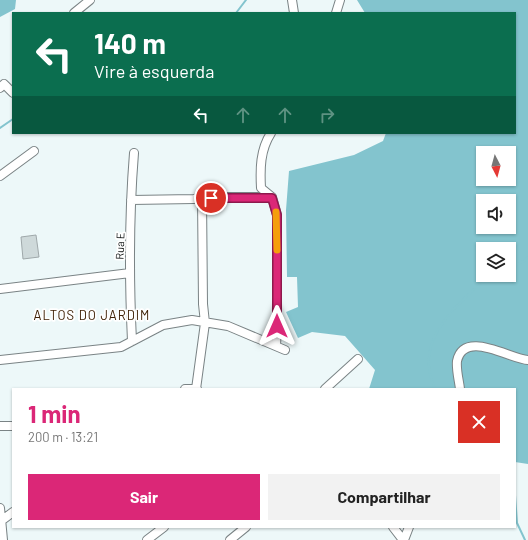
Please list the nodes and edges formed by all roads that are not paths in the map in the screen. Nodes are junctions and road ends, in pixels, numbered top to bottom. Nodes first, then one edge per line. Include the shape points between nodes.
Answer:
1 (90, 0) edge
2 (292, 0) edge
3 (340, 0) edge
4 (75, 12) edge
5 (294, 12) edge
6 (336, 12) edge
7 (0, 88) edge
8 (12, 92) edge
9 (271, 134) edge
10 (34, 151) dead end
11 (134, 153) dead end
12 (0, 176) edge
13 (202, 197) junction
14 (272, 198) junction
15 (131, 200) junction
16 (130, 274) junction
17 (0, 289) edge
18 (205, 323) junction
19 (132, 341) junction
20 (276, 346) junction
21 (285, 350) dead end
22 (358, 359) dead end
23 (0, 360) edge
24 (528, 360) edge
25 (196, 388) edge
26 (327, 388) edge
27 (460, 388) edge
28 (0, 426) edge
29 (12, 426) edge
30 (0, 508) edge
31 (12, 513) edge
32 (1, 521) junction
33 (163, 528) edge
34 (245, 528) edge
35 (394, 528) edge
36 (409, 528) edge
37 (2, 538) edge
38 (147, 540) edge
39 (230, 540) edge
40 (403, 540) edge

1 - 4 street
2 - 5 street
3 - 6 street
7 - 8 street via 4,84
9 - 14 street via 260,164 261,188
10 - 12 street
11 - 15 street, Rua E
13 - 14 street
13 - 15 street
13 - 18 street
14 - 20 street via 277,215
15 - 16 street, Rua E
16 - 17 street
16 - 19 street, Rua E
18 - 19 street via 192,320 175,322 163,325
18 - 20 street via 228,326
18 - 25 street
19 - 23 street via 116,348
20 - 21 street
22 - 26 street
24 - 27 street via 484,346 469,347 459,356 457,362
28 - 29 street
30 - 32 street
31 - 32 street
32 - 37 street
33 - 38 street
34 - 39 street
35 - 40 street
36 - 40 street

